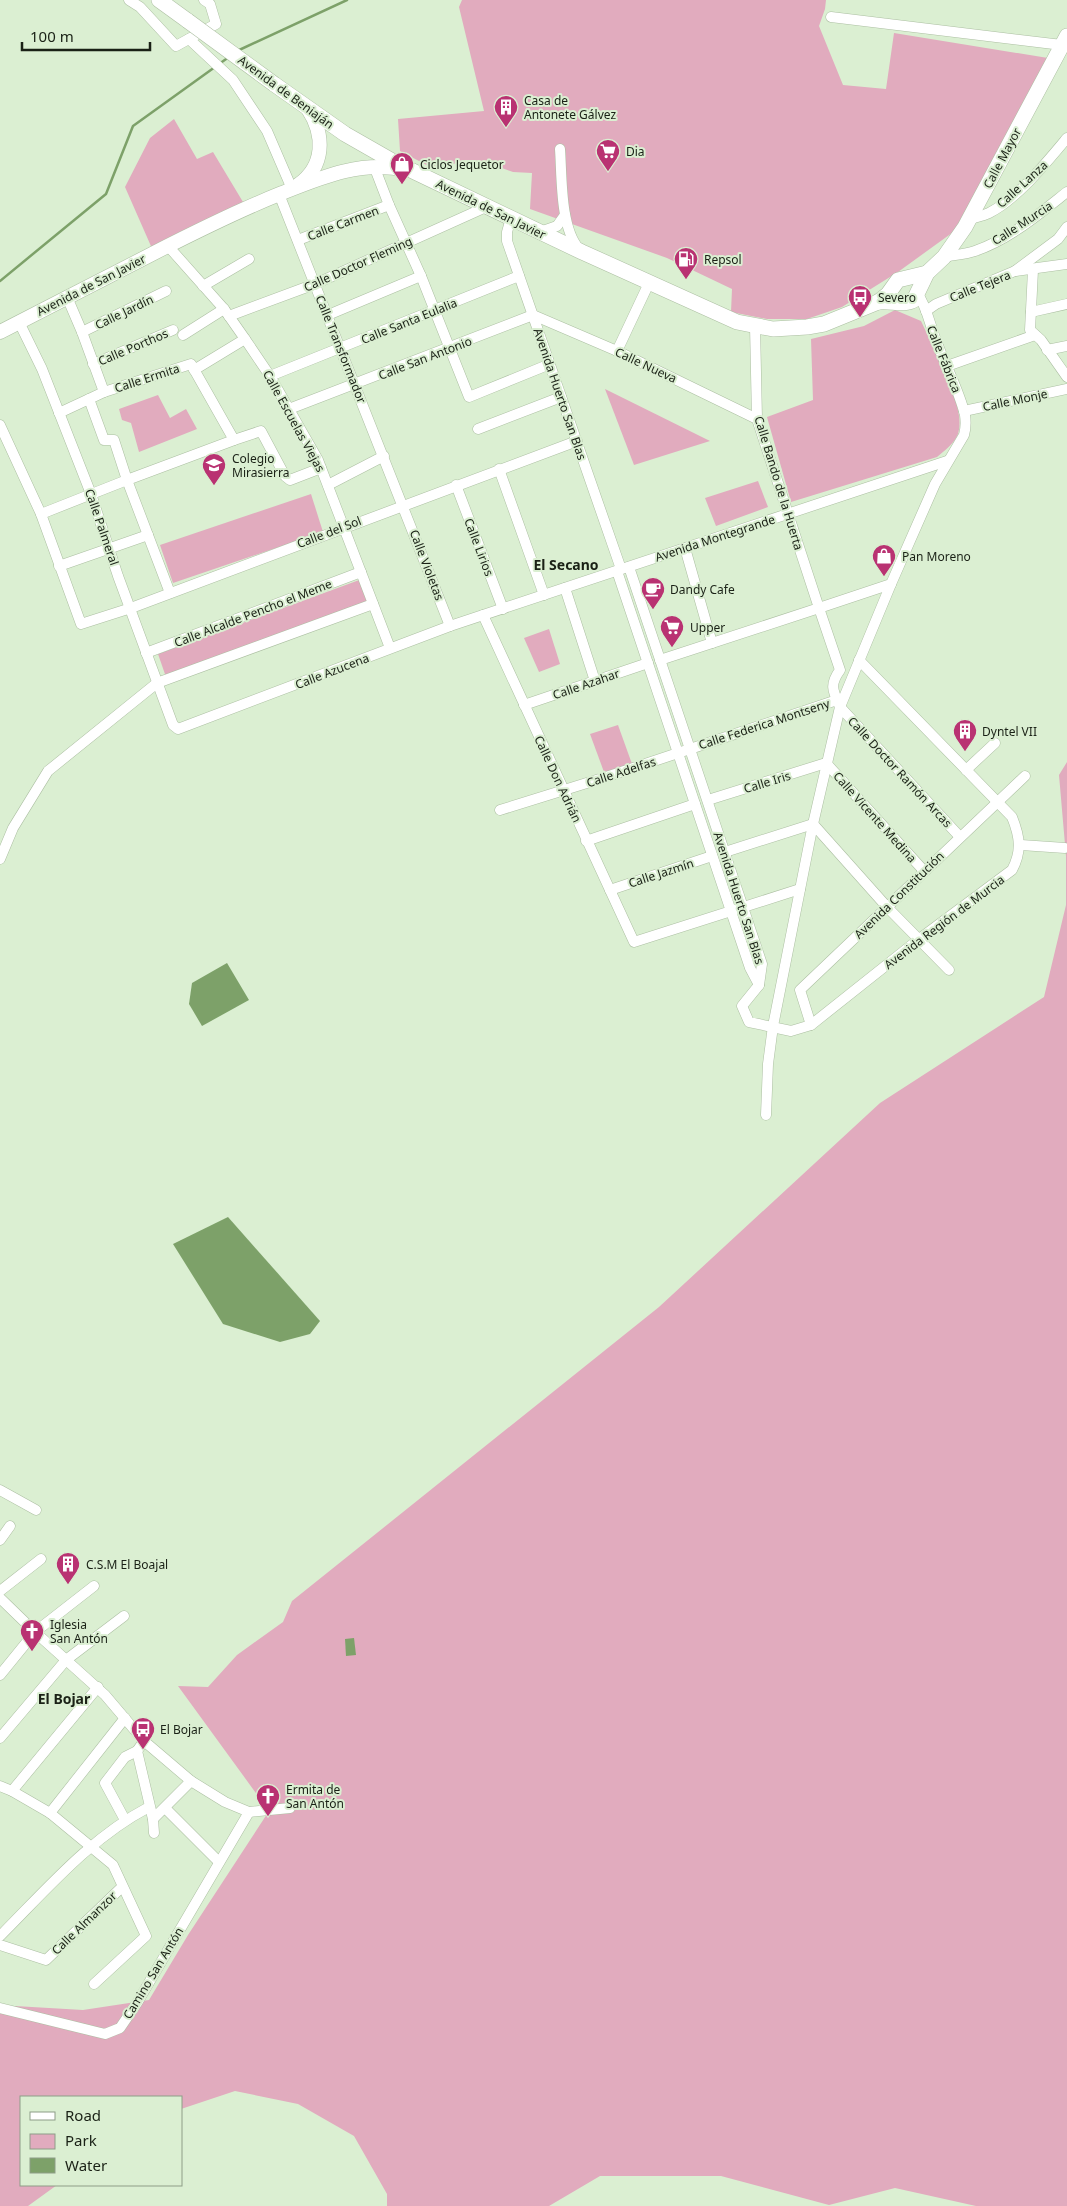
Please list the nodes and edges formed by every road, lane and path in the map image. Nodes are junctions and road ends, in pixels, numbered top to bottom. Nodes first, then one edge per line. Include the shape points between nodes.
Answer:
1 (129, 0) edge
2 (159, 0) edge
3 (204, 0) edge
4 (831, 17) dead end
5 (189, 39) junction
6 (1064, 40) edge
7 (308, 109) junction
8 (1067, 138) edge
9 (560, 148) dead end
10 (377, 161) junction
11 (419, 174) joint
12 (292, 189) junction
13 (1067, 192) edge
14 (279, 194) junction
15 (389, 205) junction
16 (486, 206) junction
17 (565, 215) junction
18 (511, 218) junction
19 (970, 218) junction
20 (1067, 227) edge
21 (539, 232) junction
22 (1062, 238) edge
23 (298, 240) junction
24 (407, 242) junction
25 (168, 246) junction
26 (582, 252) junction
27 (944, 257) junction
28 (249, 259) dead end
29 (1067, 264) edge
30 (1033, 270) junction
31 (1015, 271) junction
32 (927, 273) junction
33 (421, 276) junction
34 (519, 276) junction
35 (907, 278) junction
36 (649, 283) junction
37 (315, 284) junction
38 (203, 286) junction
39 (892, 287) junction
40 (166, 292) dead end
41 (917, 292) junction
42 (67, 297) junction
43 (878, 302) junction
44 (901, 303) junction
45 (1067, 304) edge
46 (925, 309) junction
47 (435, 310) junction
48 (1031, 312) junction
49 (226, 313) junction
50 (328, 314) junction
51 (533, 315) junction
52 (19, 322) junction
53 (755, 326) junction
54 (173, 330) dead end
55 (0, 332) edge
56 (82, 332) junction
57 (183, 335) dead end
58 (1035, 335) junction
59 (245, 339) junction
60 (1067, 346) edge
61 (341, 348) junction
62 (450, 348) junction
63 (1048, 350) junction
64 (618, 351) junction
65 (93, 364) junction
66 (550, 364) junction
67 (947, 366) junction
68 (193, 367) junction
69 (270, 376) junction
70 (1067, 377) edge
71 (356, 385) junction
72 (1067, 388) edge
73 (104, 392) junction
74 (561, 397) junction
75 (89, 399) junction
76 (289, 409) junction
77 (964, 410) junction
78 (59, 413) junction
79 (757, 419) junction
80 (0, 425) edge
81 (478, 429) dead end
82 (234, 440) junction
83 (576, 441) junction
84 (384, 456) junction
85 (947, 462) junction
86 (322, 468) junction
87 (499, 469) junction
88 (127, 480) junction
89 (328, 485) junction
90 (456, 485) junction
91 (91, 494) junction
92 (403, 505) junction
93 (41, 514) junction
94 (788, 514) junction
95 (344, 527) junction
96 (148, 535) junction
97 (685, 548) junction
98 (109, 549) junction
99 (59, 566) junction
100 (622, 569) junction
101 (361, 572) junction
102 (891, 584) junction
103 (565, 588) junction
104 (170, 593) junction
105 (544, 595) junction
106 (373, 604) junction
107 (131, 608) junction
108 (819, 608) junction
109 (503, 609) junction
110 (483, 616) junction
111 (450, 626) junction
112 (712, 643) junction
113 (390, 648) junction
114 (146, 653) junction
115 (660, 660) junction
116 (859, 660) junction
117 (648, 663) junction
118 (595, 681) junction
119 (157, 683) junction
120 (838, 704) junction
121 (524, 705) junction
122 (182, 729) joint
123 (995, 743) dead end
124 (690, 749) junction
125 (678, 753) junction
126 (826, 763) junction
127 (966, 770) junction
128 (1025, 776) dead end
129 (564, 791) junction
130 (708, 800) junction
131 (998, 802) junction
132 (695, 804) junction
133 (500, 810) dead end
134 (813, 824) junction
135 (960, 837) junction
136 (586, 841) junction
137 (1020, 845) junction
138 (1065, 848) dead end
139 (725, 852) junction
140 (712, 856) junction
141 (0, 859) edge
142 (924, 872) junction
143 (800, 889) junction
144 (610, 890) junction
145 (743, 906) junction
146 (887, 907) junction
147 (730, 910) junction
148 (918, 940) junction
149 (949, 970) dead end
150 (759, 985) junction
151 (811, 1024) junction
152 (773, 1026) junction
153 (766, 1115) dead end
154 (0, 1490) edge
155 (36, 1510) dead end
156 (10, 1526) dead end
157 (0, 1540) edge
158 (41, 1559) dead end
159 (94, 1586) dead end
160 (0, 1591) edge
161 (0, 1598) edge
162 (124, 1616) dead end
163 (35, 1632) junction
164 (66, 1660) junction
165 (0, 1676) edge
166 (98, 1688) junction
167 (126, 1718) junction
168 (0, 1738) edge
169 (144, 1741) junction
170 (138, 1751) junction
171 (191, 1781) junction
172 (0, 1786) edge
173 (12, 1791) junction
174 (150, 1807) junction
175 (164, 1808) junction
176 (290, 1808) dead end
177 (249, 1812) junction
178 (50, 1813) junction
179 (153, 1819) junction
180 (125, 1820) junction
181 (154, 1832) dead end
182 (90, 1846) junction
183 (219, 1862) junction
184 (122, 1887) junction
185 (0, 1936) edge
186 (0, 1945) edge
187 (94, 1984) dead end
188 (0, 2008) edge

1 - 5 street via 140,7 176,46
2 - 7 main road, Avenida de Beniaján, bridge
3 - 5 street via 210,4 216,24
4 - 6 street
5 - 12 street via 233,80 267,131
6 - 19 main road, Calle Mayor
7 - 10 main road, Avenida de Beniaján
7 - 12 main road via 318,128 320,156 310,174
8 - 19 street, Calle Lanza via 1046,164 1004,202 988,213
9 - 17 street
10 - 11 main road, Avenida de Beniaján
10 - 12 main road, Avenida de San Javier
10 - 15 street
11 - 16 main road, Avenida de San Javier
12 - 14 main road, Avenida de San Javier
13 - 27 street, Calle Murcia via 999,241 974,251
14 - 23 street, Calle Transformador
14 - 25 main road, Avenida de San Javier via 226,216
15 - 23 street, Calle Carmen
15 - 24 street
16 - 18 main road, Avenida de San Javier
16 - 24 street, Calle Doctor Fleming
17 - 21 street via 557,226
17 - 26 street via 572,241
18 - 21 main road, Avenida de San Javier
18 - 34 street, Avenida Huerto San Blas via 507,241
19 - 27 main road, Calle Mayor
20 - 22 street
21 - 26 main road, Avenida de San Javier
22 - 31 street
23 - 37 street, Calle Transformador
24 - 33 street
24 - 37 street, Calle Doctor Fleming
25 - 38 street, Calle Escuelas Viejas
25 - 42 main road, Avenida de San Javier
26 - 36 main road, Avenida de San Javier
27 - 32 main road, Calle Mayor
28 - 38 street
29 - 30 street, Calle Tejera
30 - 31 street, Calle Tejera
30 - 48 street
31 - 46 street, Calle Tejera
32 - 35 main road, Calle Mayor
32 - 41 main road, Calle Mayor
33 - 47 street
33 - 50 street
34 - 47 street, Calle Santa Eulalia
34 - 51 street, Avenida Huerto San Blas
35 - 39 main road via 898,280
35 - 41 main road via 915,283
36 - 53 main road, Avenida de San Javier via 719,315
36 - 64 street
37 - 49 street, Calle Doctor Fleming
37 - 50 street, Calle Transformador
38 - 49 street, Calle Escuelas Viejas
39 - 43 main road, Avenida de San Javier
39 - 44 main road via 892,295
40 - 56 street, Calle Jardín
41 - 44 main road via 914,300
41 - 46 street, Calle Fábrica
42 - 52 main road, Avenida de San Javier
42 - 56 street
43 - 44 main road, Avenida de San Javier
43 - 53 main road, Avenida de San Javier via 841,319 807,328
44 - 46 street
45 - 48 street
46 - 67 street, Calle Fábrica
47 - 61 street, Calle Santa Eulalia
47 - 62 street
48 - 58 street via 1030,330
49 - 57 street, Calle Doctor Fleming
49 - 59 street, Calle Escuelas Viejas
50 - 61 street, Calle Transformador
51 - 62 street, Calle San Antonio
51 - 64 street, Calle Nueva
51 - 66 street, Avenida Huerto San Blas
52 - 55 main road, Avenida de San Javier
52 - 78 street, Calle Palmeral
53 - 79 street, Calle Bando de la Huerta
54 - 65 street, Calle Porthos
56 - 65 street
58 - 63 street
58 - 67 street
59 - 68 street, Calle Ermita
59 - 69 street, Calle Escuelas Viejas
60 - 63 street
61 - 69 street, Calle Santa Eulalia
61 - 71 street, Calle Transformador
62 - 66 street via 470,397
62 - 71 street, Calle San Antonio
63 - 70 street
64 - 79 street, Calle Nueva
65 - 73 street
66 - 74 street, Avenida Huerto San Blas
67 - 77 street, Calle Fábrica
68 - 73 street, Calle Ermita
68 - 82 street
69 - 76 street, Calle Escuelas Viejas
71 - 76 street, Calle San Antonio
71 - 84 street, Calle Transformador
72 - 77 street, Calle Monje
73 - 75 street, Calle Ermita
74 - 81 street
74 - 83 street, Avenida Huerto San Blas
75 - 78 street, Calle Ermita
75 - 88 street via 104,440 114,440
76 - 86 street, Calle Escuelas Viejas
77 - 85 street via 964,434
78 - 91 street, Calle Palmeral
79 - 94 street, Calle Bando de la Huerta
80 - 93 street
82 - 86 street via 261,431 290,480
82 - 88 street
83 - 87 street, Calle del Sol
83 - 100 street, Avenida Huerto San Blas
84 - 89 street
84 - 92 street, Calle Transformador
85 - 94 street, Avenida Montegrande
85 - 102 street
86 - 89 street, Calle Escuelas Viejas
87 - 90 street, Calle del Sol
87 - 105 street
88 - 91 street
88 - 96 street
89 - 95 street, Calle Escuelas Viejas
90 - 92 street, Calle del Sol
90 - 109 street, Calle Lirios
91 - 93 street
91 - 98 street, Calle Palmeral
92 - 95 street, Calle del Sol
92 - 111 street, Calle Violetas
93 - 99 street
94 - 97 street, Avenida Montegrande
94 - 108 street, Calle Bando de la Huerta
95 - 101 street, Calle Escuelas Viejas
95 - 104 street, Calle del Sol
96 - 98 street
96 - 104 street
97 - 100 street, Avenida Montegrande
97 - 112 street
98 - 99 street
98 - 107 street, Calle Palmeral
99 - 107 street, Calle del Sol via 81,624
100 - 103 street, Avenida Montegrande
100 - 115 street, Avenida Huerto San Blas
100 - 117 street, Avenida Huerto San Blas
101 - 106 street, Calle Escuelas Viejas
101 - 114 street, Calle Alcalde Pencho el Meme
102 - 108 street
102 - 116 street
103 - 105 street, Avenida Montegrande
103 - 118 street
104 - 107 street, Calle del Sol
105 - 109 street, Avenida Montegrande
106 - 113 street, Calle Escuelas Viejas
106 - 119 street
107 - 114 street, Calle Palmeral
108 - 112 street
108 - 120 street, Calle Bando de la Huerta via 840,670 833,680
109 - 110 street, Avenida Montegrande
110 - 111 street, Calle Azucena
110 - 121 street, Calle Don Adrián
111 - 113 street, Calle Azucena
112 - 115 street
113 - 122 street, Calle Azucena
114 - 119 street, Calle Palmeral
115 - 124 street, Avenida Huerto San Blas
116 - 120 street
116 - 127 street
117 - 118 street, Calle Azahar
117 - 125 street, Avenida Huerto San Blas
118 - 121 street, Calle Azahar
119 - 122 street, Calle Palmeral via 173,725
119 - 141 street via 48,771 13,828
120 - 124 street, Calle Federica Montseny
120 - 126 street
120 - 135 street, Calle Doctor Ramón Arcas
121 - 129 street, Calle Don Adrián
123 - 127 street
124 - 125 street, Calle Federica Montseny
124 - 130 street, Avenida Huerto San Blas
125 - 129 street, Calle Adelfas
125 - 132 street, Avenida Huerto San Blas
126 - 130 street, Calle Iris
126 - 134 street
126 - 142 street, Calle Vicente Medina
127 - 131 street
128 - 131 street, Avenida Constitución
129 - 133 street, Calle Adelfas
129 - 136 street, Calle Don Adrián
130 - 139 street, Avenida Huerto San Blas
131 - 135 street, Avenida Constitución
131 - 137 street via 1012,817
132 - 136 street
132 - 140 street, Avenida Huerto San Blas
134 - 139 street
134 - 143 street
134 - 146 street
135 - 142 street, Avenida Constitución
136 - 144 street, Calle Don Adrián
137 - 138 street
137 - 148 street, Avenida Región de Murcia via 1018,860 1012,870
139 - 145 street, Avenida Huerto San Blas
140 - 144 street, Calle Jazmín
140 - 147 street, Avenida Huerto San Blas
142 - 146 street, Avenida Constitución
143 - 145 street
143 - 152 street
144 - 147 street, Calle Don Adrián via 634,942
145 - 147 street
145 - 150 street, Avenida Huerto San Blas via 762,964
146 - 148 street
146 - 151 street, Avenida Constitución via 800,990
147 - 150 street, Avenida Huerto San Blas
148 - 149 street
148 - 151 street, Avenida Región de Murcia
150 - 152 street, Avenida Región de Murcia via 742,1006 749,1022
151 - 152 street, Avenida Región de Murcia via 791,1030
152 - 153 street
154 - 155 street
156 - 157 street
158 - 160 street
159 - 163 street
161 - 163 street
162 - 164 street
163 - 164 street
163 - 165 street
164 - 166 street
164 - 168 street
166 - 167 street
166 - 173 street
167 - 169 street
167 - 178 street
169 - 170 street
169 - 171 street
170 - 174 street
170 - 180 street via 125,1757 105,1783
171 - 175 street
171 - 177 street
172 - 173 street
173 - 178 street
174 - 179 street
174 - 180 street
175 - 179 street
175 - 183 street
176 - 177 street
177 - 183 street, Camino San Antón
178 - 182 street
179 - 181 street
180 - 182 street
182 - 184 street via 112,1865
182 - 185 street
183 - 188 street, Camino San Antón via 120,2028 105,2034
184 - 186 street, Calle Almanzor via 46,1960
184 - 187 street via 146,1936

